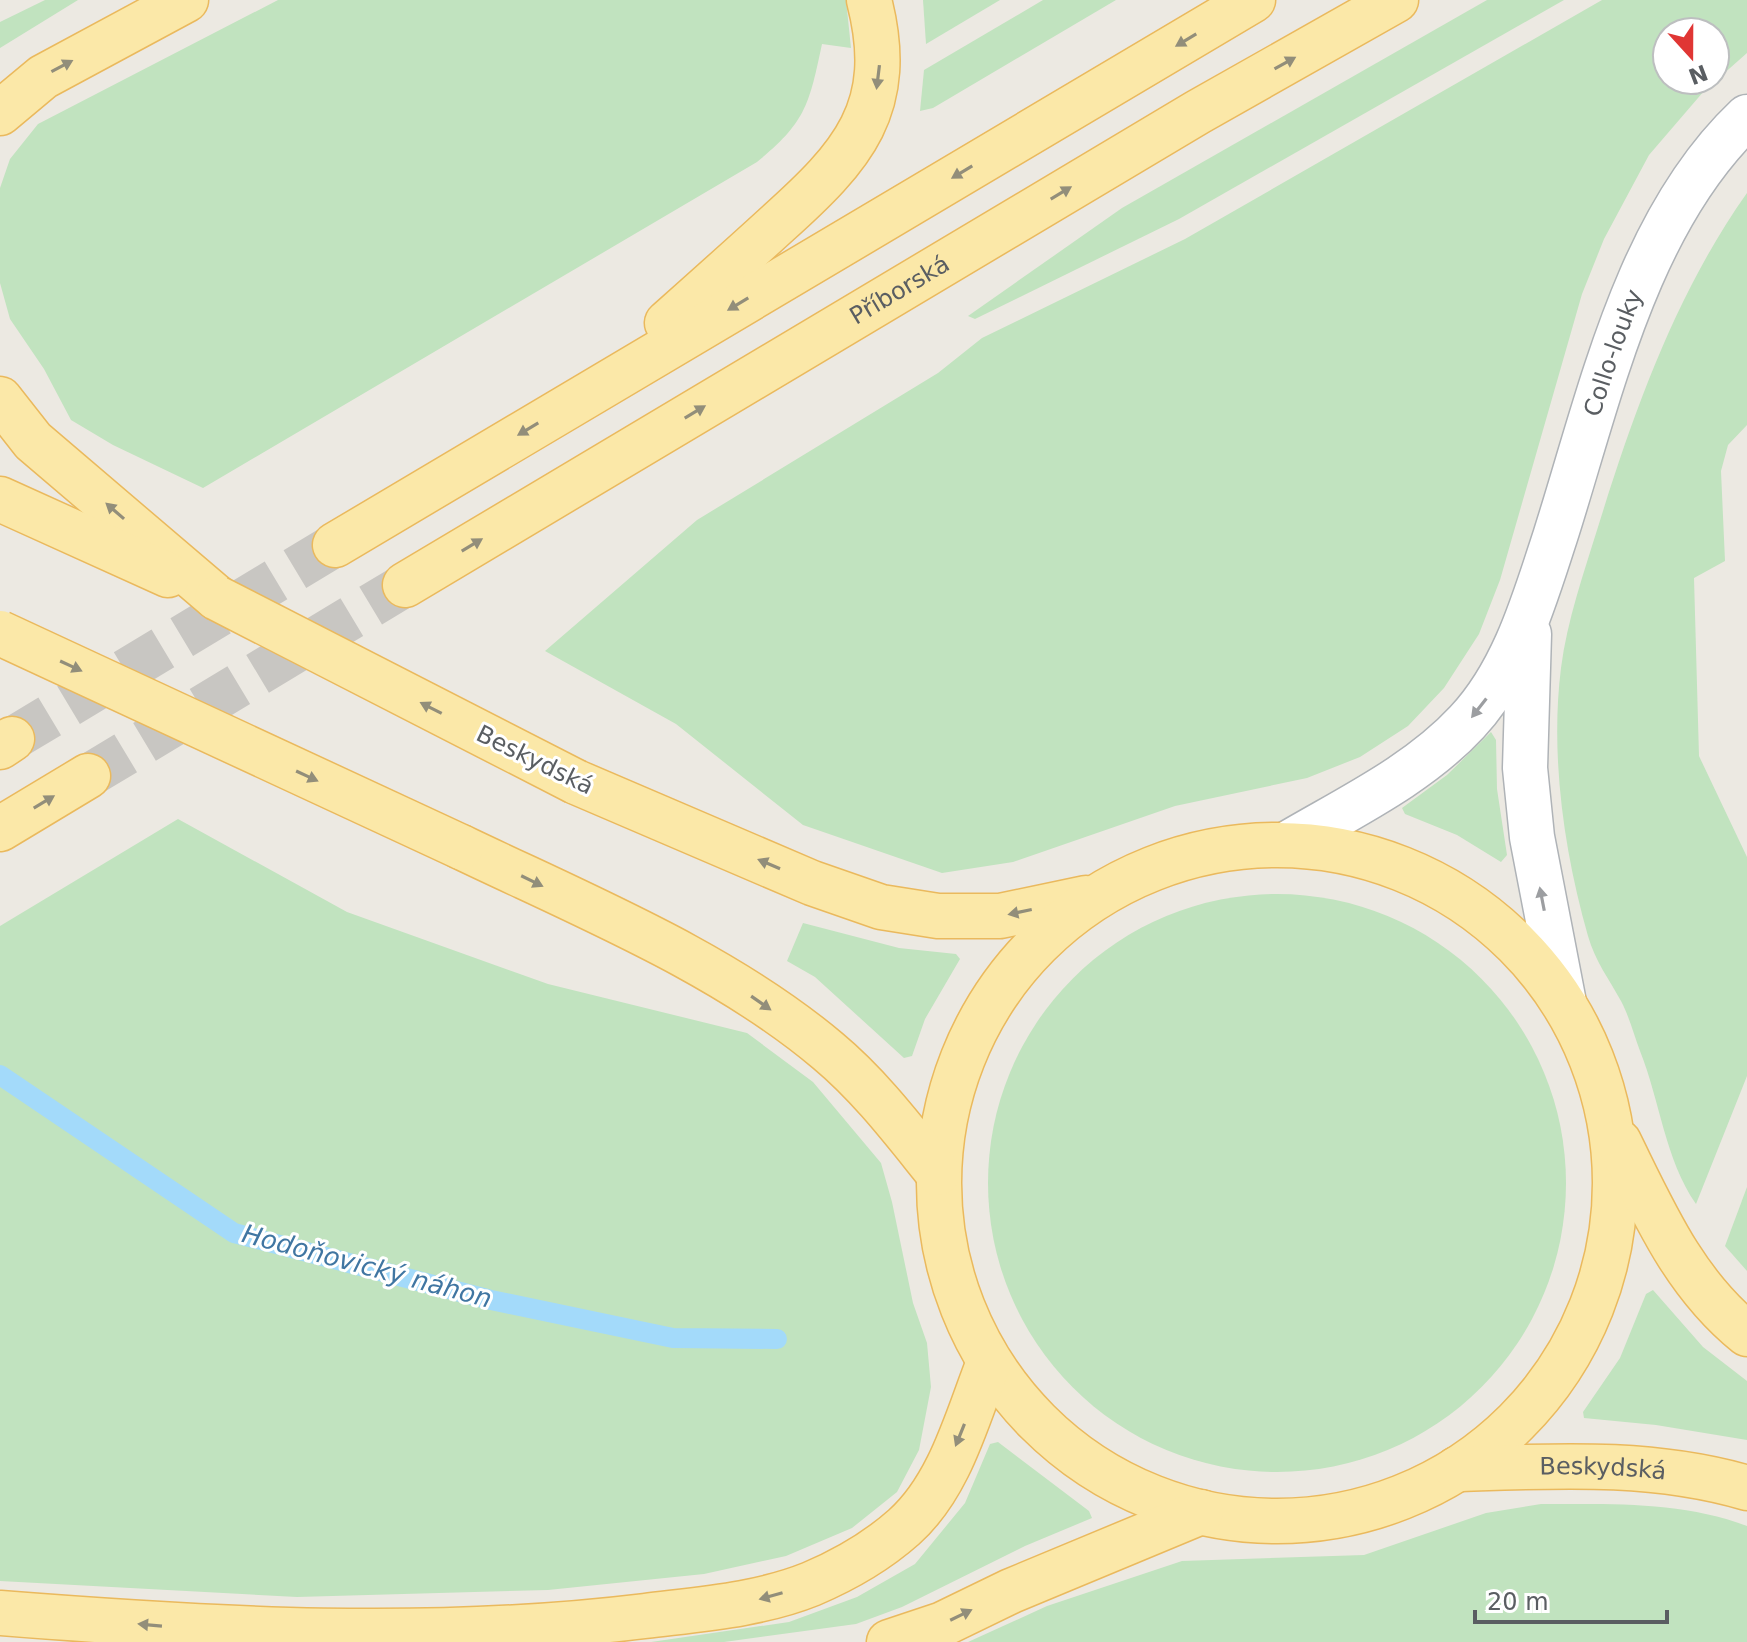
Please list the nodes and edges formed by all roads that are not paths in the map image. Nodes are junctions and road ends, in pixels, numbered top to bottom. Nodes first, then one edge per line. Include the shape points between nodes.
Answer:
1 (186, 0) edge
2 (869, 0) edge
3 (1253, 0) edge
4 (1396, 0) edge
5 (0, 113) edge
6 (1747, 117) edge
7 (595, 388) junction
8 (0, 399) edge
9 (0, 499) edge
10 (335, 545) tunnel mouth
11 (405, 585) tunnel mouth
12 (217, 598) junction
13 (1530, 615) junction
14 (0, 633) edge
15 (88, 776) tunnel mouth
16 (0, 829) edge
17 (1287, 844) junction
18 (1097, 896) junction
19 (1564, 1003) junction
20 (1611, 1126) junction
21 (938, 1173) junction
22 (1747, 1334) edge
23 (989, 1362) junction
24 (1457, 1469) junction
25 (1747, 1488) edge
26 (1201, 1512) junction
27 (0, 1613) edge
28 (889, 1642) edge

5 -> 1 main road via 43,77
2 -> 7 main road via 878,81 856,142 824,182
3 -> 7 main road
11 -> 4 main road, Příborská via 1184,120
6 - 13 street, Collo-louky via 1701,166 1666,223 1612,356
7 -> 10 main road
12 -> 8 main road via 33,441
9 - 12 main road, Beskydská
18 -> 12 main road, Beskydská, bridge via 1000,916 938,916 881,907 576,782
13 -> 17 street via 1494,687 1468,722 1429,758
19 -> 13 street via 1541,900 1525,768
14 -> 21 main road, bridge via 461,847 630,929 750,995 829,1051 882,1104
16 -> 15 main road
17 - 18 main road, Beskydská via 1208,852 1156,867
17 - 19 main road, Beskydská via 1353,853 1416,874 1473,907 1523,950
18 - 21 main road, Beskydská via 1044,937 1000,987 967,1045 947,1108
19 - 20 main road, Beskydská via 1594,1062
20 - 22 main road, Beskydská via 1669,1243 1713,1302
20 - 24 main road, Beskydská via 1616,1192 1607,1257 1586,1321 1553,1378 1509,1428
21 - 23 main road, Beskydská via 942,1239 960,1304
23 - 26 main road, Beskydská via 1030,1416 1080,1459 1138,1491
23 -> 27 main road via 951,1457 920,1511 857,1560 810,1584 762,1599 587,1624 499,1630 203,1630
24 - 25 main road, Beskydská via 1631,1467
24 - 26 main road, Beskydská via 1397,1499 1333,1516 1267,1521
28 -> 26 main road via 943,1624

